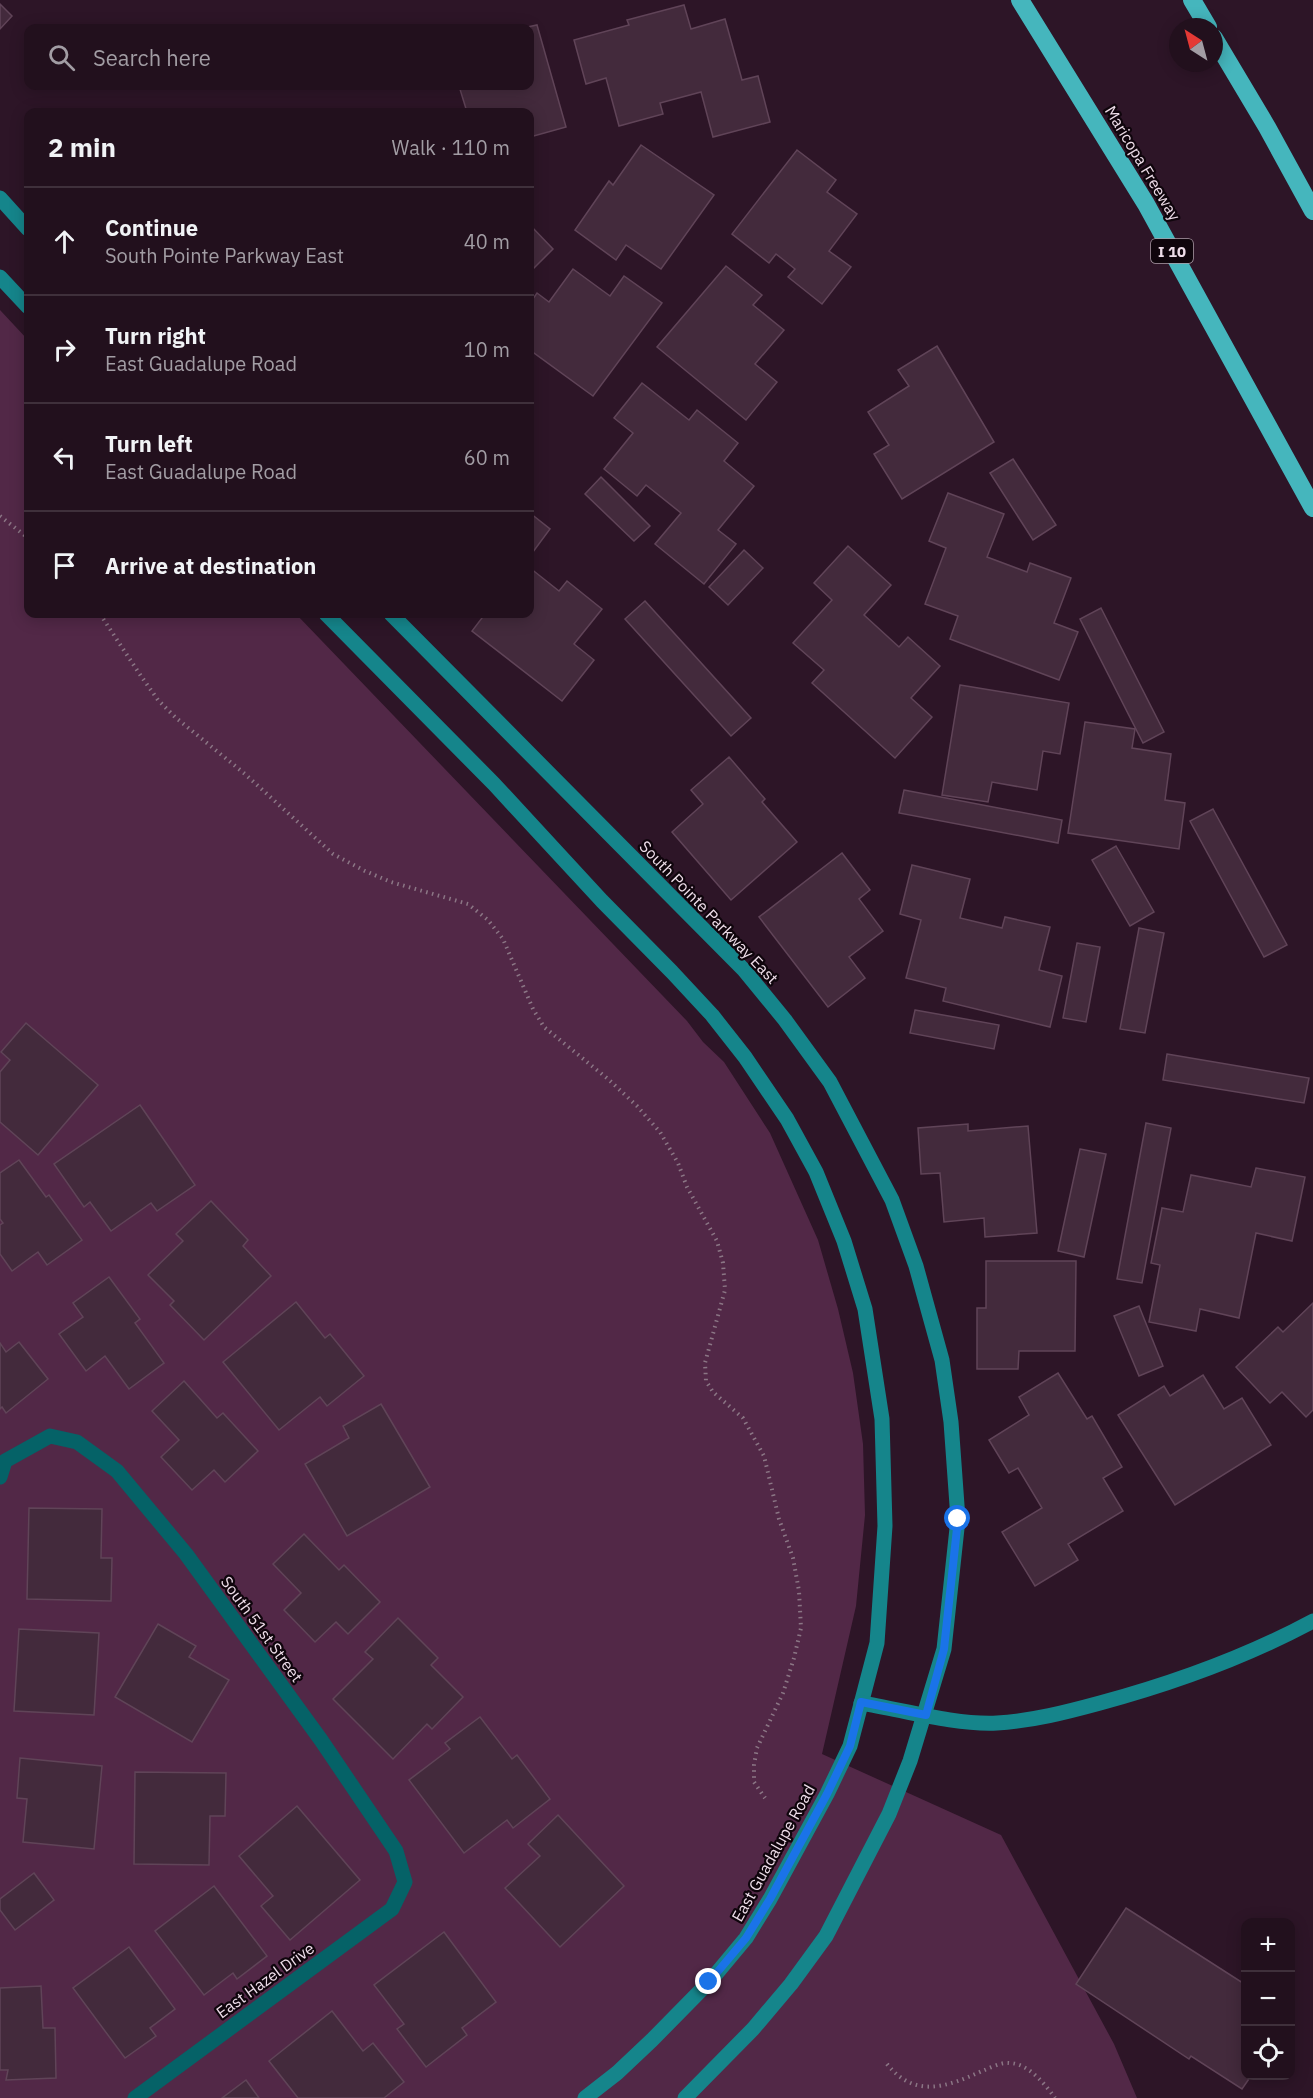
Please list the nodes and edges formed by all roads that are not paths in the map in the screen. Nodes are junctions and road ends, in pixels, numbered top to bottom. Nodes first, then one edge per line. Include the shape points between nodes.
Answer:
1 (1020, 0) edge
2 (1191, 0) edge
3 (1202, 18) edge
4 (1223, 53) edge
5 (0, 198) edge
6 (1313, 211) edge
7 (24, 225) edge
8 (0, 277) edge
9 (24, 303) edge
10 (1313, 508) edge
11 (330, 618) edge
12 (395, 618) edge
13 (0, 1477) edge
14 (1313, 1621) edge
15 (861, 1702) junction
16 (926, 1715) junction
17 (405, 1882) joint
18 (135, 2098) edge
19 (585, 2098) edge
20 (685, 2098) edge

1 - 10 highway, Maricopa Freeway / I 10 via 1146,204
2 - 3 highway
4 - 6 highway
5 - 7 main road
8 - 9 main road
11 - 15 main road via 494,784 712,1015 787,1119 816,1172 844,1241 865,1309 882,1419 885,1526 877,1643
12 - 16 main road, South Pointe Parkway East via 744,970 830,1082 892,1200 916,1266 942,1360 958,1519 944,1649
13 - 17 street, South 51st Street via 5,1461 50,1436 76,1442 117,1471 186,1554 321,1740 396,1851
14 - 16 main road via 1271,1643 1189,1676 1073,1710 996,1723
15 - 16 main road
15 - 19 main road, East Guadalupe Road via 850,1746 827,1794 746,1938 711,1980 617,2073
16 - 20 main road via 890,1814 826,1936 753,2029
17 - 18 street, East Hazel Drive via 392,1909

